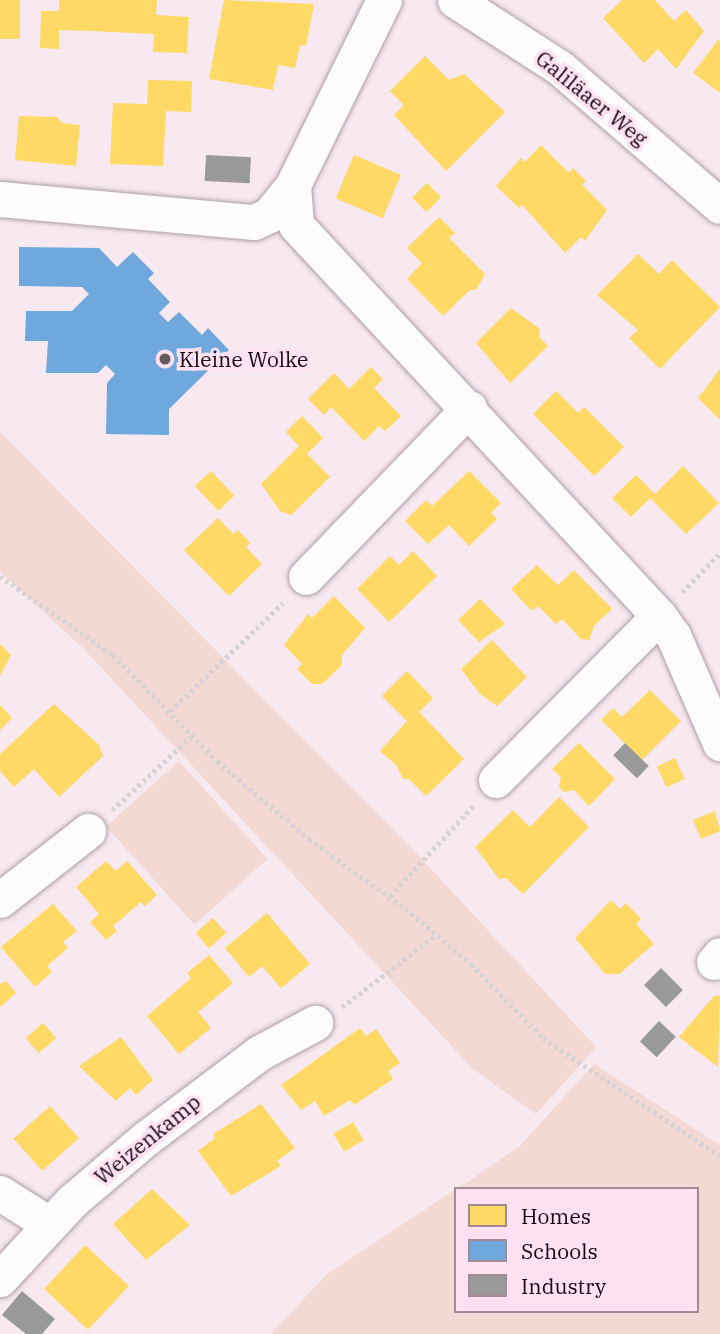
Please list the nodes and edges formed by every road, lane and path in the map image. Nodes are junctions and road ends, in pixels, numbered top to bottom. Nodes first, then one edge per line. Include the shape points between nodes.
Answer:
1 (384, 0) edge
2 (455, 0) edge
3 (293, 185) junction
4 (0, 200) edge
5 (720, 206) edge
6 (469, 408) junction
7 (720, 552) edge
8 (0, 576) edge
9 (306, 577) joint
10 (659, 616) junction
11 (170, 711) junction
12 (191, 737) junction
13 (720, 743) edge
14 (496, 780) joint
15 (88, 831) joint
16 (390, 896) junction
17 (0, 900) edge
18 (436, 935) junction
19 (315, 1023) joint
20 (720, 1156) edge
21 (0, 1193) edge
22 (48, 1224) junction
23 (0, 1279) edge

1 - 3 street
2 - 5 street, Galiläaer Weg via 560,68
3 - 4 street via 269,215 254,222
3 - 6 street via 296,225
6 - 9 street
6 - 10 street
7 - 10 path
8 - 11 path via 113,655
9 - 11 path
10 - 13 street via 673,635
10 - 14 street
11 - 12 path
12 - 15 path
12 - 16 path via 309,839
14 - 16 path
15 - 17 street
16 - 18 path
18 - 19 path via 380,982
18 - 20 path via 557,1049
19 - 22 street, Weizenkamp via 259,1053 202,1094
21 - 22 street
22 - 23 street, Weizenkamp

